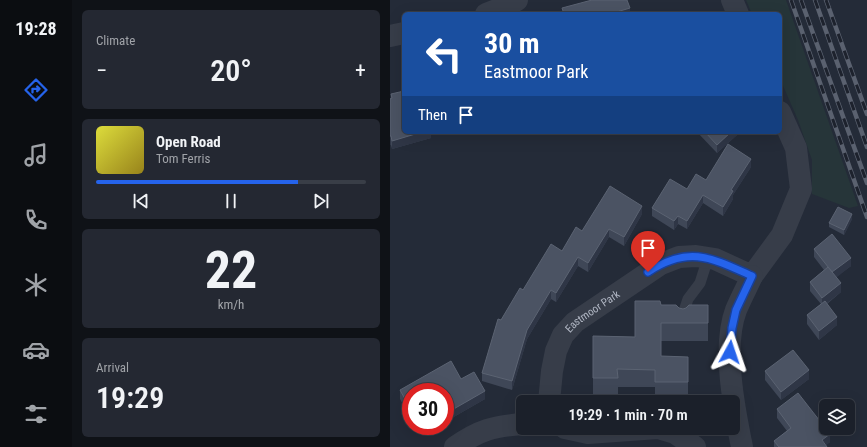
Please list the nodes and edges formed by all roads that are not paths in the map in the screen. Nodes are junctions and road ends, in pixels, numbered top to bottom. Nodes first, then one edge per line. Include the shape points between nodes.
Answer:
1 (517, 0) edge
2 (732, 0) edge
3 (491, 12) edge
4 (737, 12) edge
5 (402, 33) edge
6 (390, 36) edge
7 (782, 116) edge
8 (708, 258) junction
9 (752, 276) junction
10 (683, 320) edge
11 (550, 395) edge
12 (516, 425) edge
13 (678, 435) edge
14 (455, 447) edge
15 (695, 447) edge
16 (742, 447) edge

1 - 3 street
2 - 4 street
5 - 6 street
7 - 9 street via 796,148 801,189 782,235
8 - 9 street, Eastmoor Park
8 - 10 lane via 700,283 688,299
8 - 11 street, Eastmoor Park via 679,257 661,264 575,322 563,335 556,351
9 - 16 street via 736,310 730,352 735,410
12 - 14 street via 489,428 472,435
13 - 15 street

